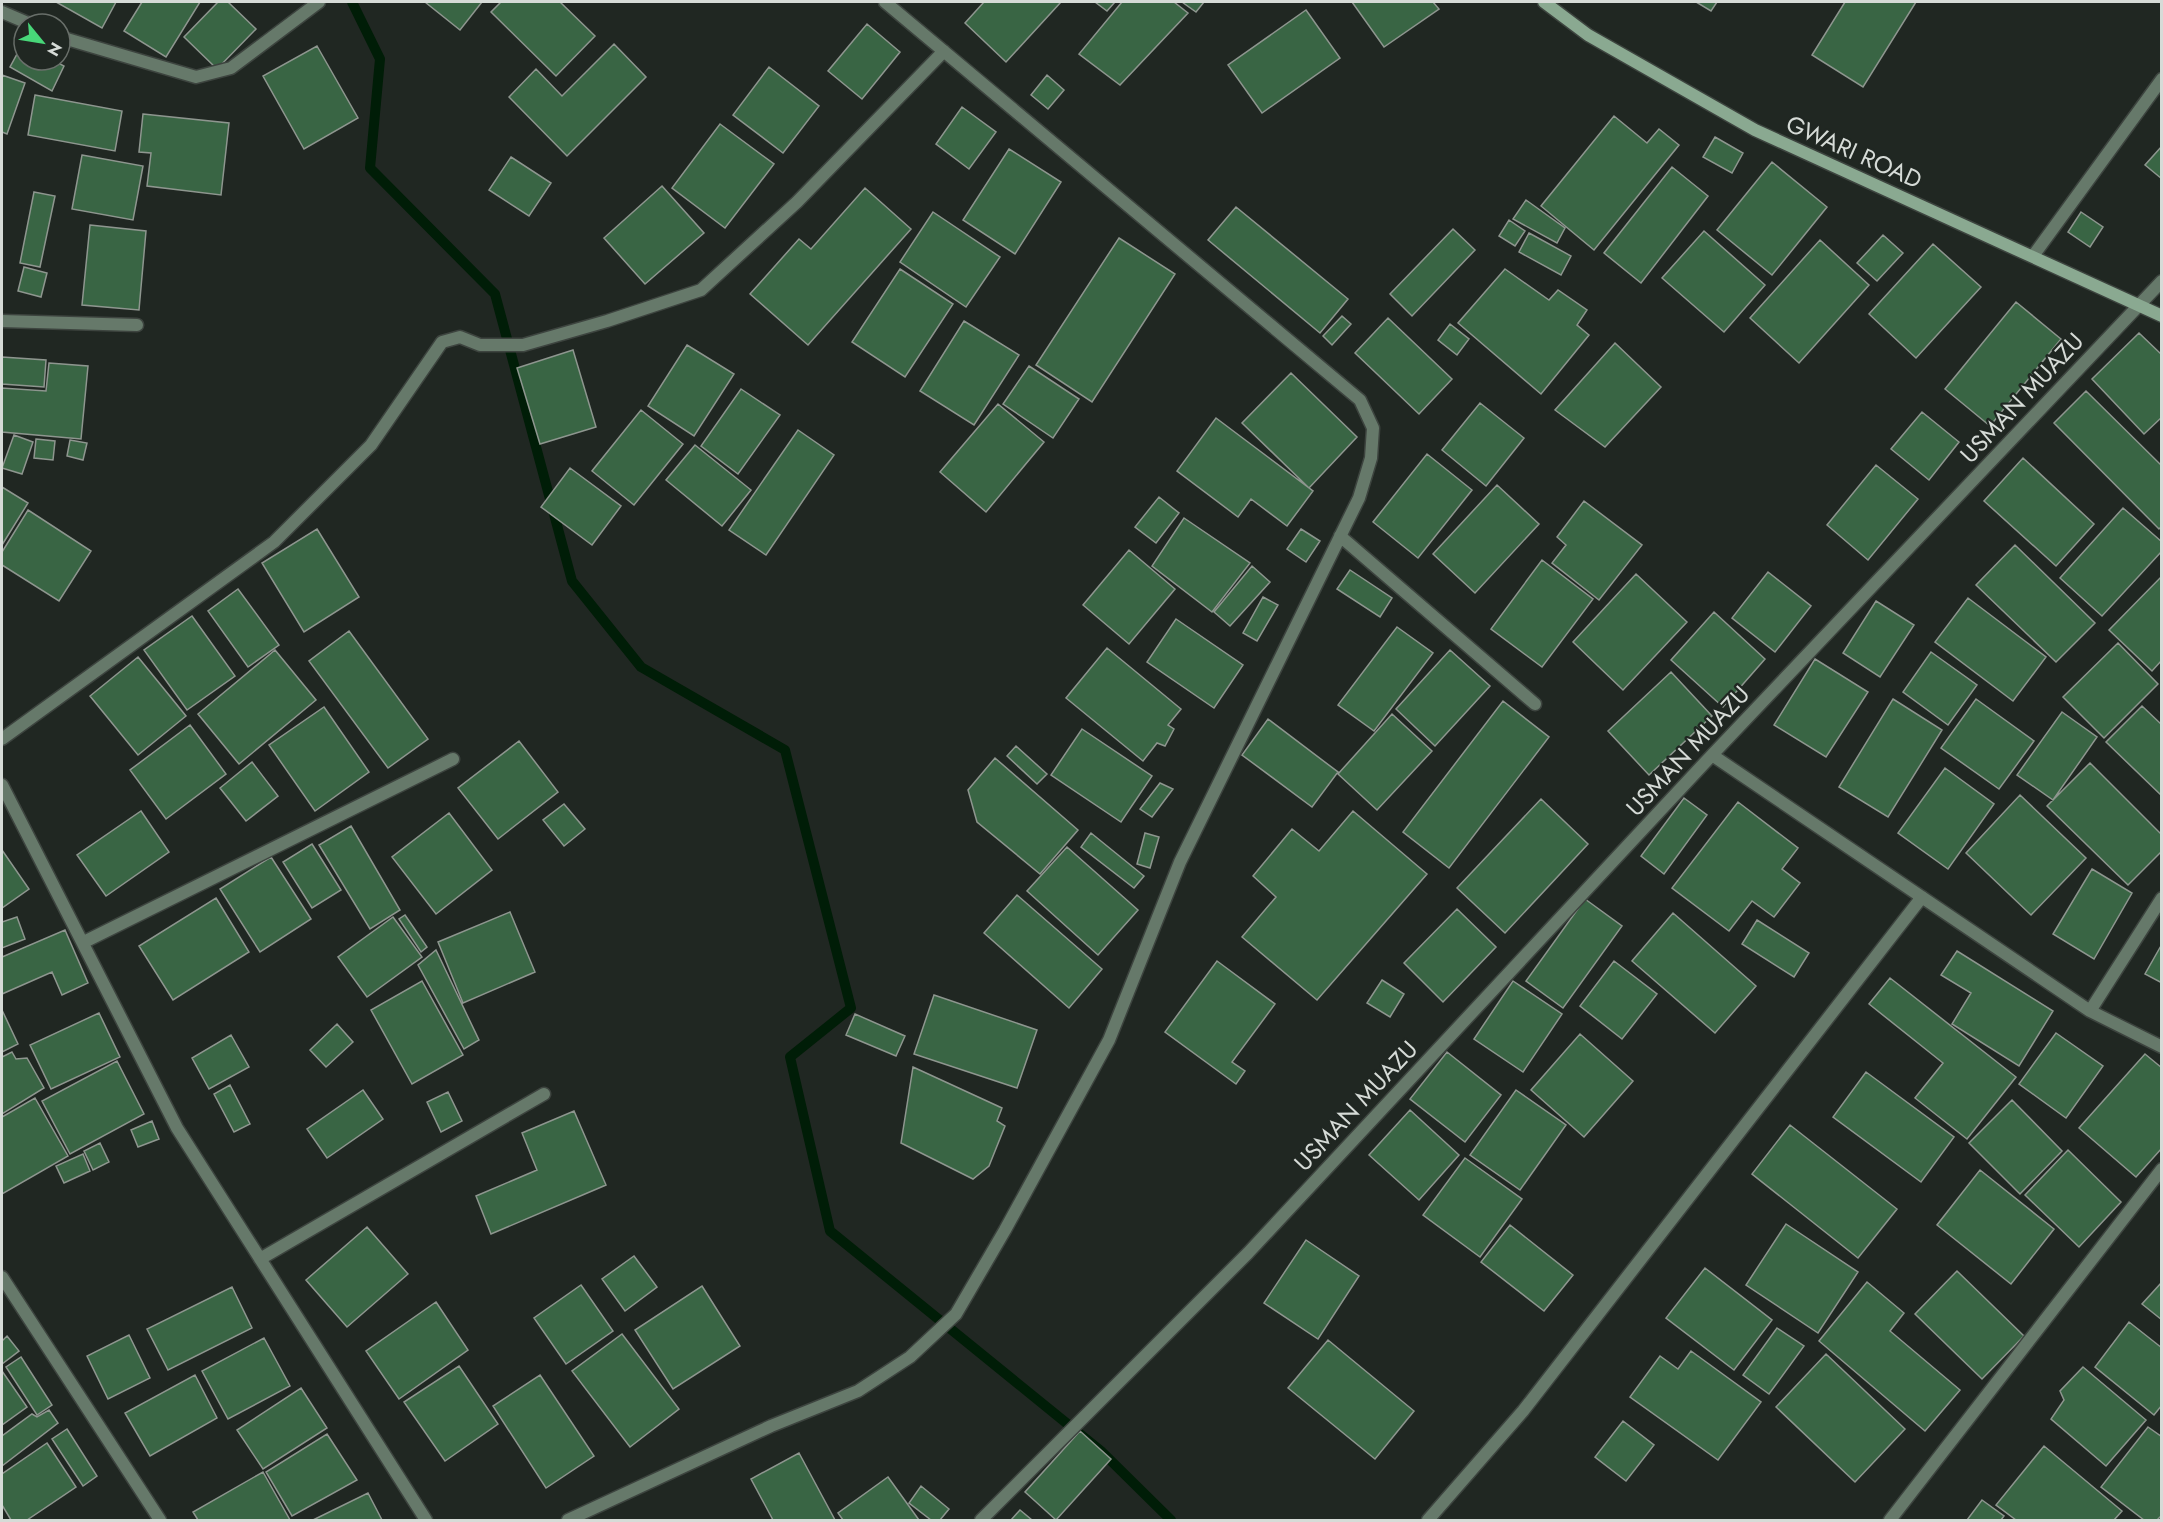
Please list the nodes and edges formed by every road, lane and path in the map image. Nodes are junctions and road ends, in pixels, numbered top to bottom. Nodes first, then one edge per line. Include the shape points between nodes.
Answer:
1 (319, 2) edge
2 (885, 2) edge
3 (1544, 2) edge
4 (72, 41) edge
5 (944, 51) junction
6 (2162, 79) edge
7 (2033, 256) junction
8 (2162, 281) edge
9 (2139, 305) junction
10 (2162, 316) edge
11 (2, 321) edge
12 (137, 325) dead end
13 (1340, 536) junction
14 (1535, 704) dead end
15 (2, 739) edge
16 (1712, 755) junction
17 (453, 759) dead end
18 (2, 785) edge
19 (1922, 897) junction
20 (2162, 897) edge
21 (84, 942) junction
22 (2090, 1011) junction
23 (2162, 1047) edge
24 (544, 1094) dead end
25 (2162, 1168) edge
26 (260, 1259) junction
27 (2, 1277) edge
28 (160, 1521) edge
29 (426, 1521) edge
30 (568, 1521) edge
31 (981, 1521) edge
32 (1428, 1521) edge
33 (1890, 1521) edge

1 - 4 street via 231,68 196,77
2 - 5 street
3 - 7 street, GWARI ROAD via 1588,35 1755,130
5 - 13 street via 1360,400 1373,428 1371,458 1359,498
5 - 15 street via 797,202 701,290 523,345 480,345 460,337 442,342 371,445 274,542
6 - 7 street
7 - 9 street, GWARI ROAD
8 - 9 street, USMAN MUAZU
9 - 10 street, GWARI ROAD
9 - 16 street, USMAN MUAZU
11 - 12 street
13 - 14 street
13 - 30 street via 1180,862 1109,1040 956,1314 910,1356 858,1391 771,1426
16 - 19 street
16 - 31 street, USMAN MUAZU via 1248,1253
17 - 21 street
18 - 21 street
19 - 22 street
19 - 32 street via 1523,1412
20 - 22 street
21 - 26 street via 177,1128
22 - 23 street
24 - 26 street
25 - 33 street
26 - 29 street
27 - 28 street

